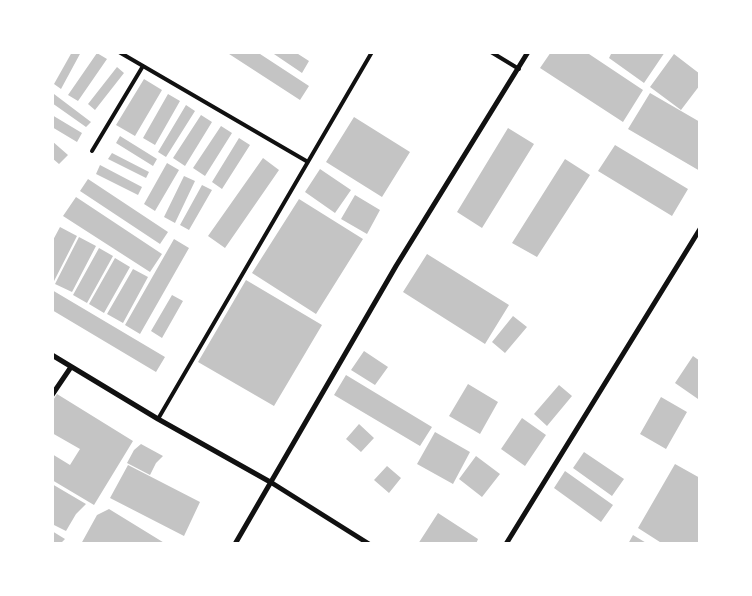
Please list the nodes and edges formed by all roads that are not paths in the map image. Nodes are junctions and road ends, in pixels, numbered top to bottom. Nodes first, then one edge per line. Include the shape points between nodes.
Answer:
1 (119, 52) edge
2 (372, 52) edge
3 (491, 52) edge
4 (528, 52) edge
5 (143, 66) junction
6 (519, 68) junction
7 (92, 151) dead end
8 (308, 162) junction
9 (700, 229) edge
10 (52, 355) edge
11 (71, 366) junction
12 (52, 395) edge
13 (158, 419) junction
14 (272, 482) junction
15 (235, 544) edge
16 (369, 544) edge
17 (506, 544) edge

1 - 5 lane
2 - 8 lane
3 - 6 lane
4 - 6 street
5 - 7 lane
5 - 8 lane
6 - 14 street via 396,266
8 - 13 lane
9 - 17 street
10 - 11 street
11 - 12 street
11 - 13 street
13 - 14 street
14 - 15 street
14 - 16 street

